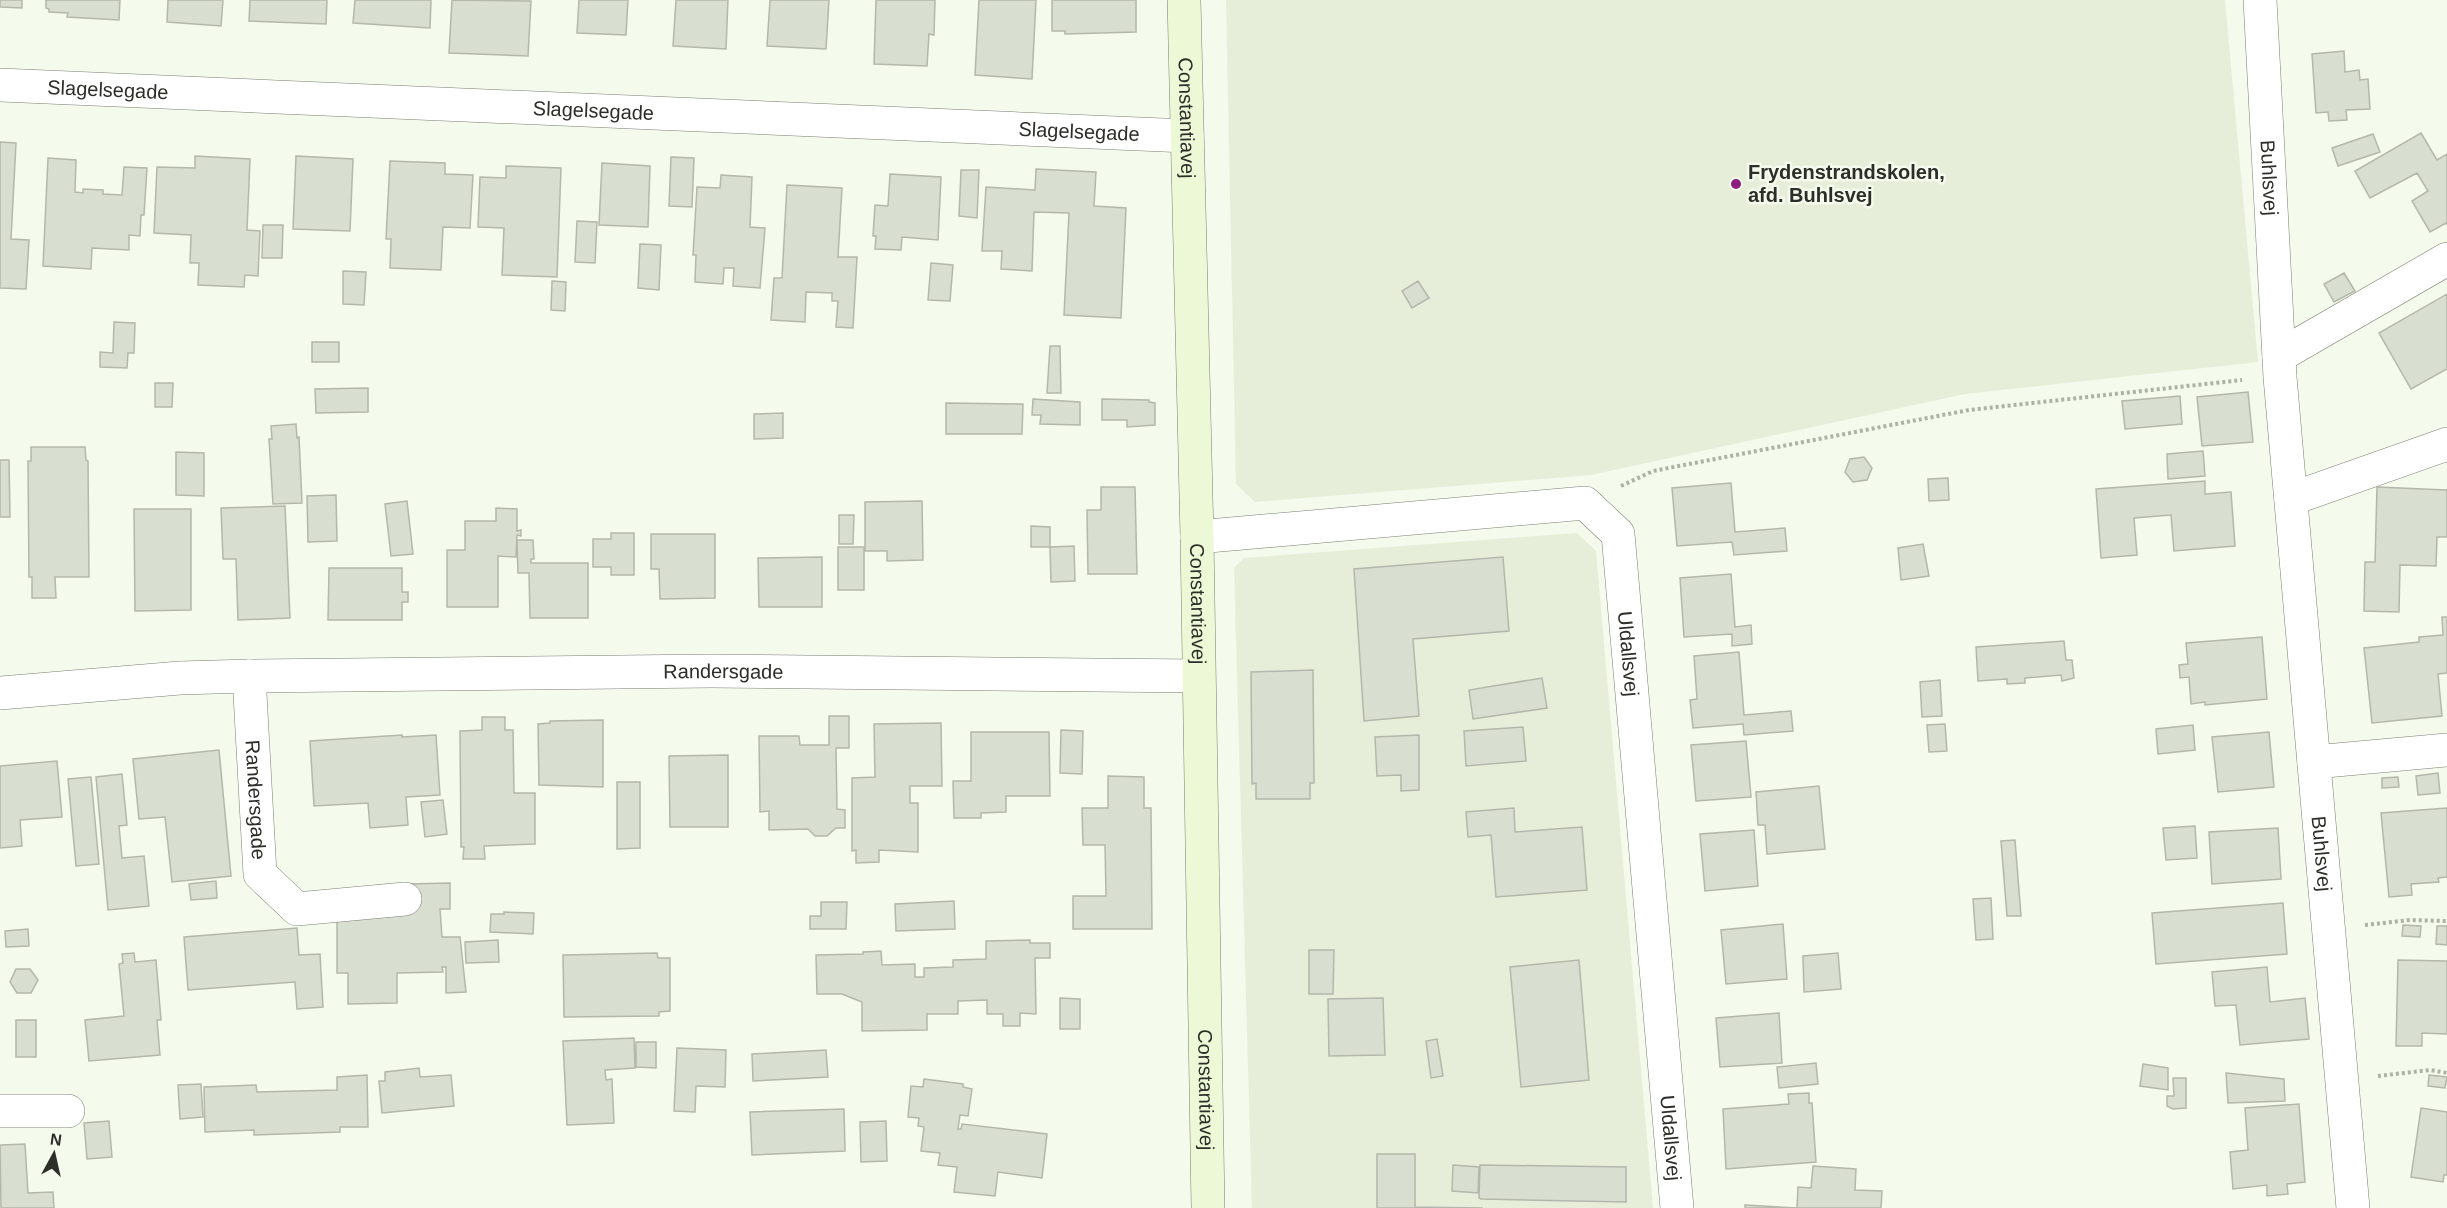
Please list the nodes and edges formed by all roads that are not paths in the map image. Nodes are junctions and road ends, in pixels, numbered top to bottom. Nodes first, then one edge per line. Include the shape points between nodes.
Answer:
1 (1184, 0) edge
2 (2260, 0) edge
3 (0, 85) edge
4 (1187, 136) junction
5 (2447, 259) edge
6 (2279, 367) junction
7 (2447, 444) edge
8 (2291, 500) junction
9 (1197, 537) junction
10 (249, 676) junction
11 (1198, 676) junction
12 (0, 693) edge
13 (2447, 750) edge
14 (2314, 762) junction
15 (405, 899) dead end
16 (0, 1111) edge
17 (68, 1111) dead end
18 (1208, 1208) edge
19 (1677, 1208) edge
20 (2353, 1208) edge

1 - 4 street, Constantiavej
2 - 6 street, Buhlsvej
3 - 4 street, Slagelsegade
4 - 9 street, Constantiavej
5 - 6 street
6 - 8 street, Buhlsvej
7 - 8 street
8 - 14 street, Buhlsvej
9 - 11 street, Constantiavej
9 - 19 street, Uldallsvej via 1585,503 1618,534
10 - 11 street, Randersgade via 710,671
10 - 12 street, Randersgade
10 - 15 street, Randersgade via 260,874 297,909
11 - 18 street, Constantiavej
13 - 14 street
14 - 20 street, Buhlsvej
16 - 17 street

